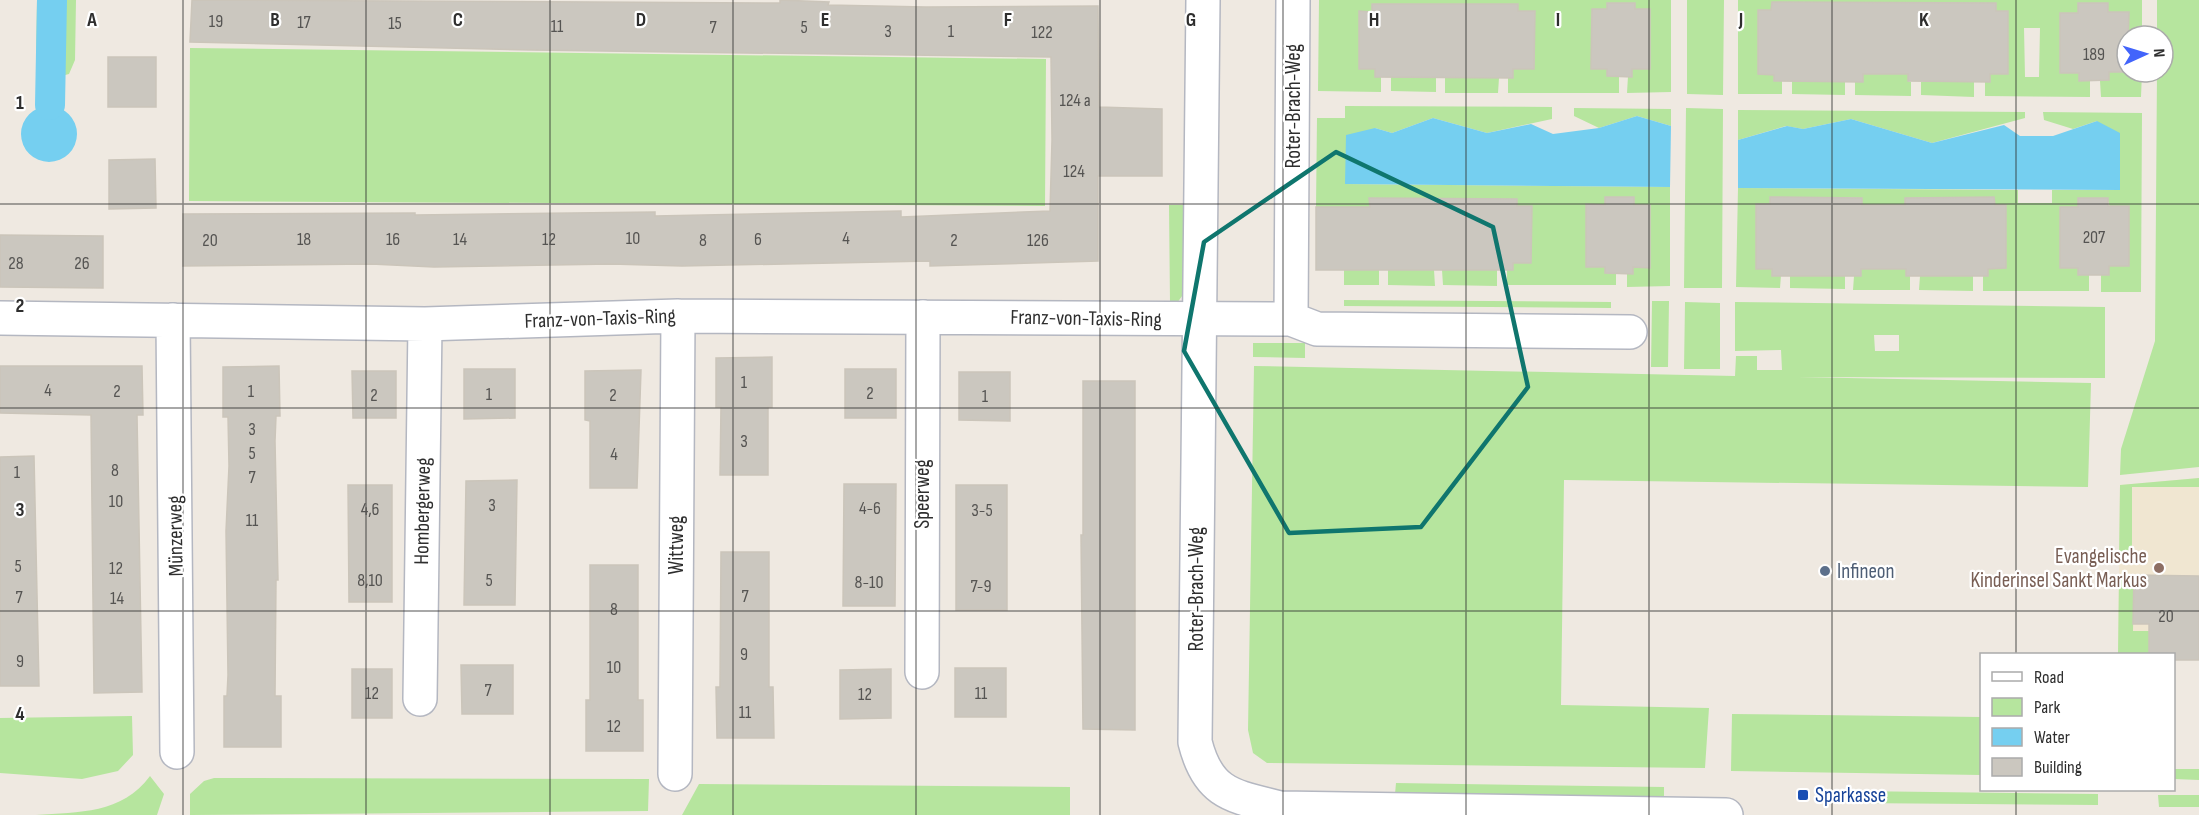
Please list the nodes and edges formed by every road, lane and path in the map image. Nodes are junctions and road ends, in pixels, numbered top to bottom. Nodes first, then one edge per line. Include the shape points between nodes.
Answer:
1 (1203, 0) edge
2 (1293, 0) edge
3 (678, 316) junction
4 (923, 317) junction
5 (0, 318) edge
6 (1201, 319) junction
7 (172, 320) junction
8 (1291, 320) junction
9 (425, 324) junction
10 (1630, 332) dead end
11 (922, 672) dead end
12 (420, 699) dead end
13 (177, 753) dead end
14 (675, 774) dead end
15 (1726, 815) edge

1 - 6 street, Roter-Brach-Weg
2 - 8 street, Roter-Brach-Weg
3 - 4 street, Franz-von-Taxis-Ring
3 - 9 street, Franz-von-Taxis-Ring
3 - 14 street, Wittweg
4 - 6 street, Franz-von-Taxis-Ring
4 - 11 street, Speerweg
5 - 7 street, Franz-von-Taxis-Ring
6 - 8 street
6 - 15 street, Roter-Brach-Weg via 1195,742 1202,767 1219,787 1240,798 1280,808
7 - 9 street, Franz-von-Taxis-Ring
7 - 13 street, Münzerweg
8 - 10 street via 1317,329
9 - 12 street, Hombergerweg

